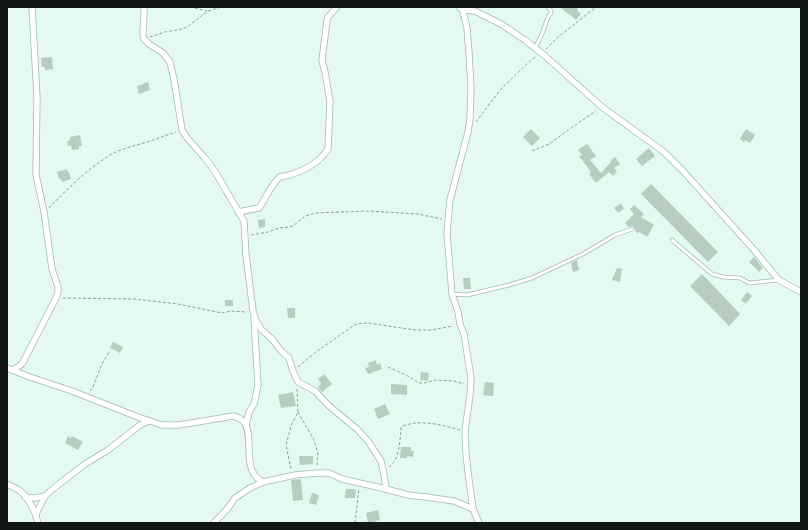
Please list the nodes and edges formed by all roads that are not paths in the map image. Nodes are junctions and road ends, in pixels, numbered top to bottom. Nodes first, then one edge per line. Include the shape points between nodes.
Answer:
1 (32, 7) edge
2 (144, 7) edge
3 (337, 7) edge
4 (548, 7) edge
5 (461, 8) edge
6 (534, 48) junction
7 (238, 212) junction
8 (632, 229) dead end
9 (672, 240) dead end
10 (779, 280) junction
11 (801, 292) edge
12 (452, 294) junction
13 (253, 314) junction
14 (7, 368) edge
15 (13, 370) junction
16 (149, 421) junction
17 (246, 425) junction
18 (263, 482) junction
19 (7, 484) edge
20 (386, 489) junction
21 (44, 496) junction
22 (25, 497) junction
23 (473, 508) junction
24 (36, 514) junction
25 (38, 523) edge
26 (214, 523) edge
27 (479, 523) edge

1 - 15 street via 37,98 36,175 58,292 22,364
2 - 7 street via 142,34 144,39 163,53 170,62 182,130 214,170
3 - 7 street via 326,20 322,62 330,101 328,149 311,166 280,177 259,208
4 - 6 lane via 550,14
5 - 6 street via 475,11 501,24
5 - 12 street via 470,53 470,119 450,200 447,233
6 - 10 street via 602,107 664,152
7 - 13 street via 244,221
8 - 12 lane via 532,278 467,295
9 - 10 lane via 712,274 740,278 749,283
10 - 11 street
12 - 23 street via 464,334 471,378 465,431
13 - 17 street via 258,385
13 - 20 street via 261,329 289,358 298,382 315,391 368,441 380,461
14 - 15 street
15 - 16 street
16 - 17 street via 162,425 179,425 233,416 240,418
16 - 21 street via 140,424
17 - 18 street via 250,464 253,473
18 - 20 street via 295,475 329,473 342,479
18 - 26 street via 235,498
19 - 22 street via 19,490
20 - 23 street via 408,495 454,501
21 - 22 street
21 - 24 street
22 - 24 street
23 - 27 street
24 - 25 street

